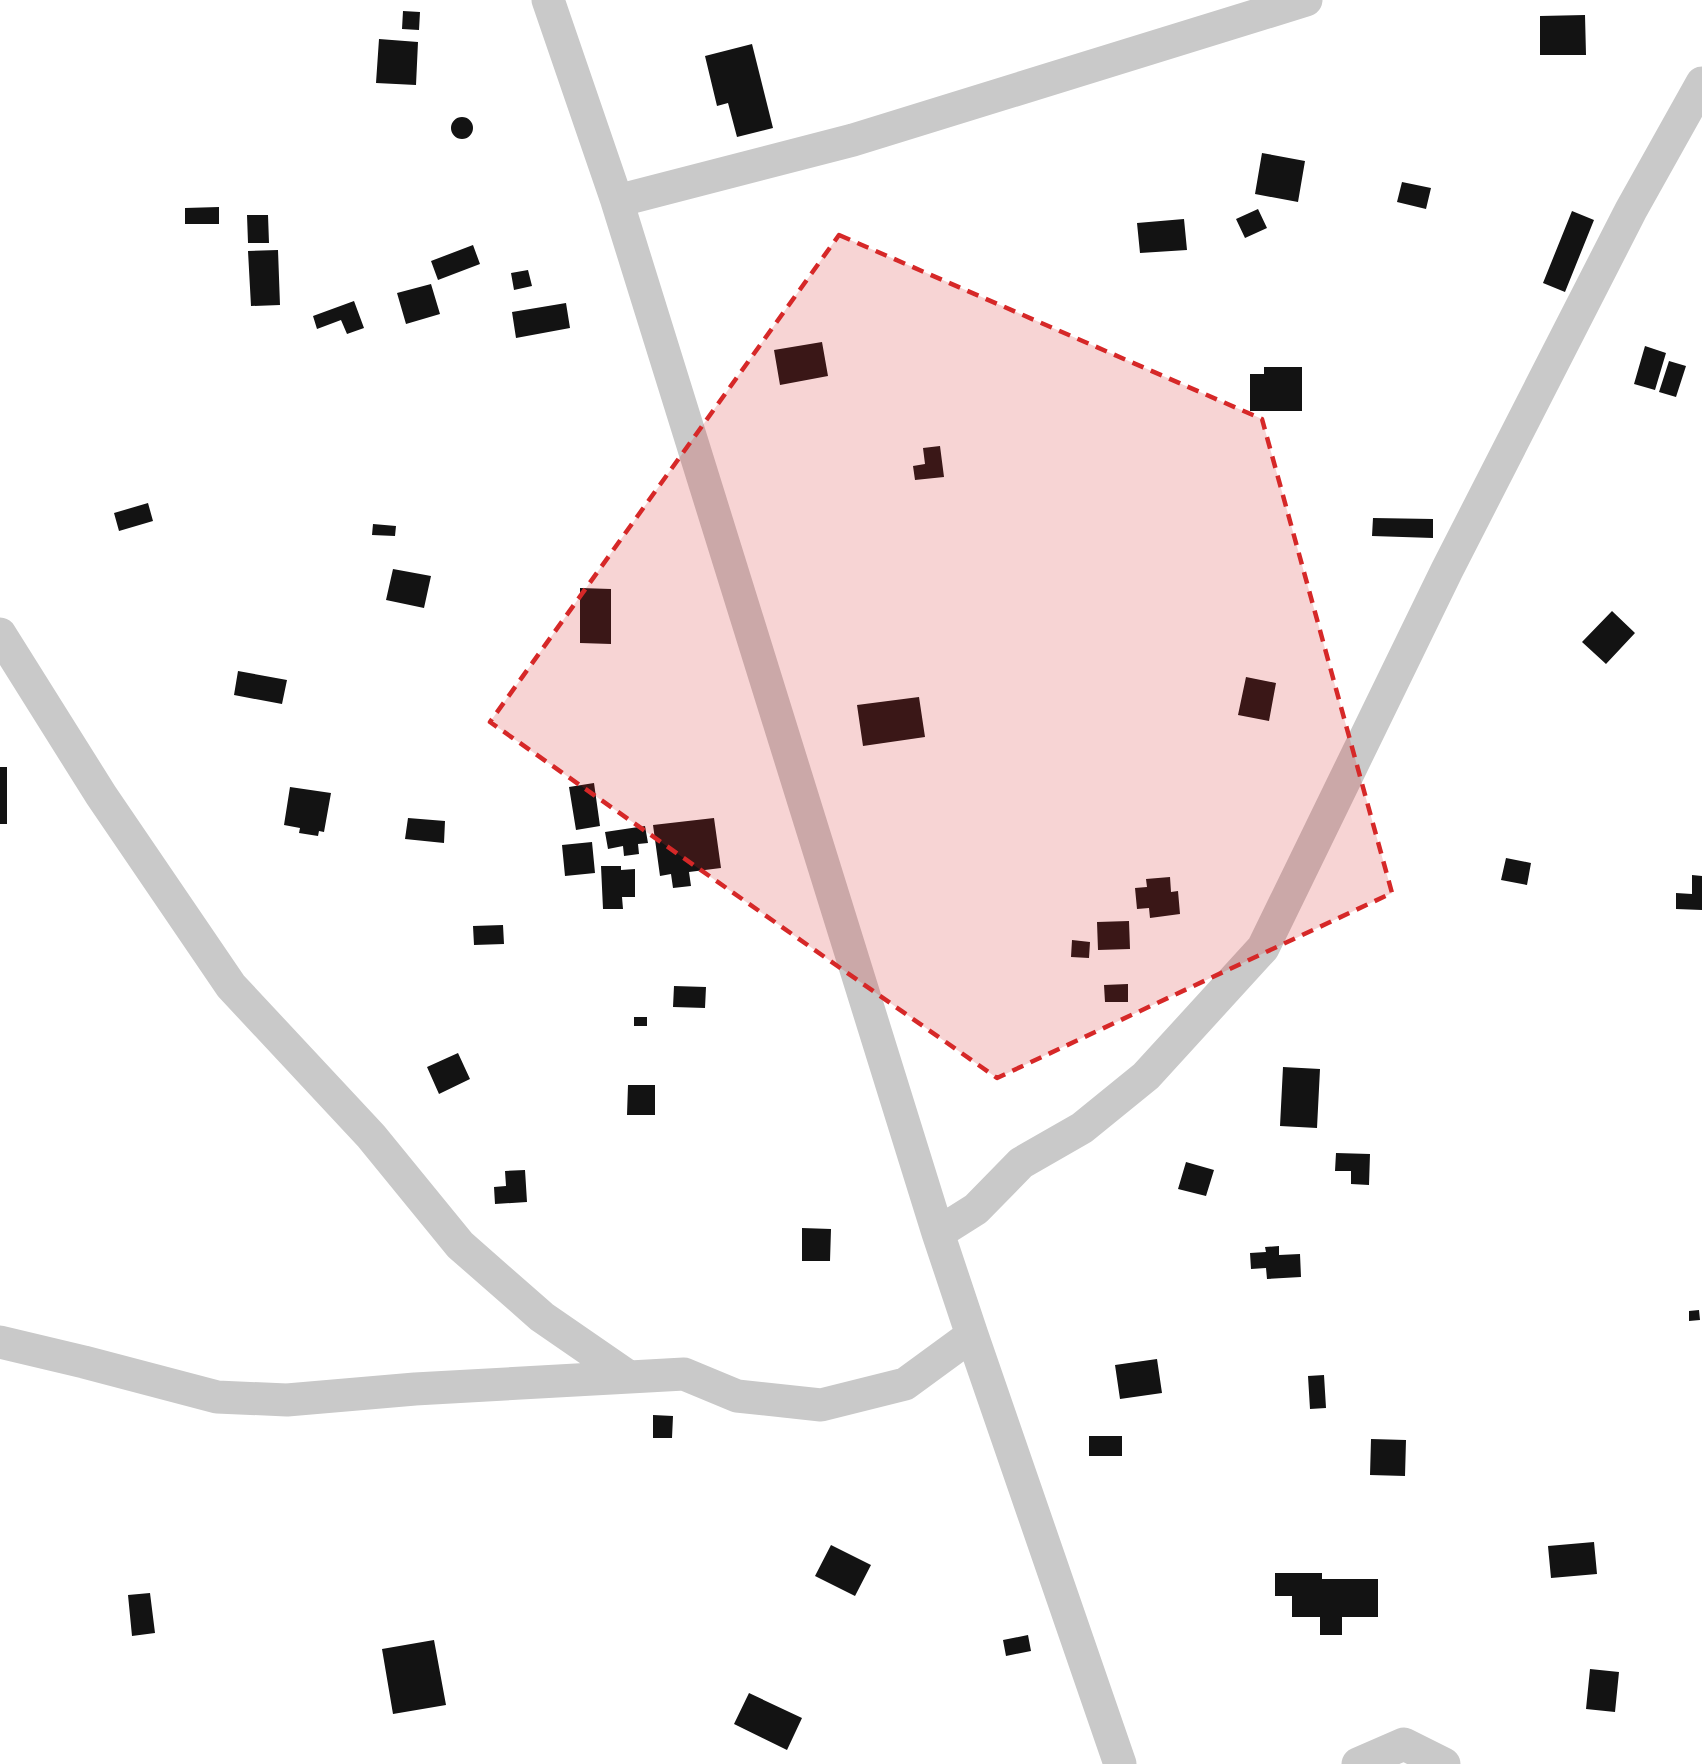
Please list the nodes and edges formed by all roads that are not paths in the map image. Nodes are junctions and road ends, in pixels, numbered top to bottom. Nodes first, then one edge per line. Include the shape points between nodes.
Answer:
1 (548, 0) edge
2 (1306, 0) edge
3 (1702, 83) edge
4 (617, 201) junction
5 (0, 634) edge
6 (938, 1233) junction
7 (972, 1335) junction
8 (0, 1342) edge
9 (629, 1377) junction
10 (1120, 1764) edge
11 (1358, 1764) edge
12 (1444, 1764) edge

1 - 4 street
2 - 4 street via 853,140
3 - 6 street via 1631,210 1448,570 1263,948 1146,1076 1082,1128 1021,1163 975,1209
4 - 6 street
5 - 9 street via 101,795 231,986 371,1136 460,1245 542,1317
6 - 7 street
7 - 9 street via 905,1384 821,1405 736,1396 684,1374
7 - 10 street
8 - 9 street via 217,1396 264,1399
11 - 12 street via 1404,1744

